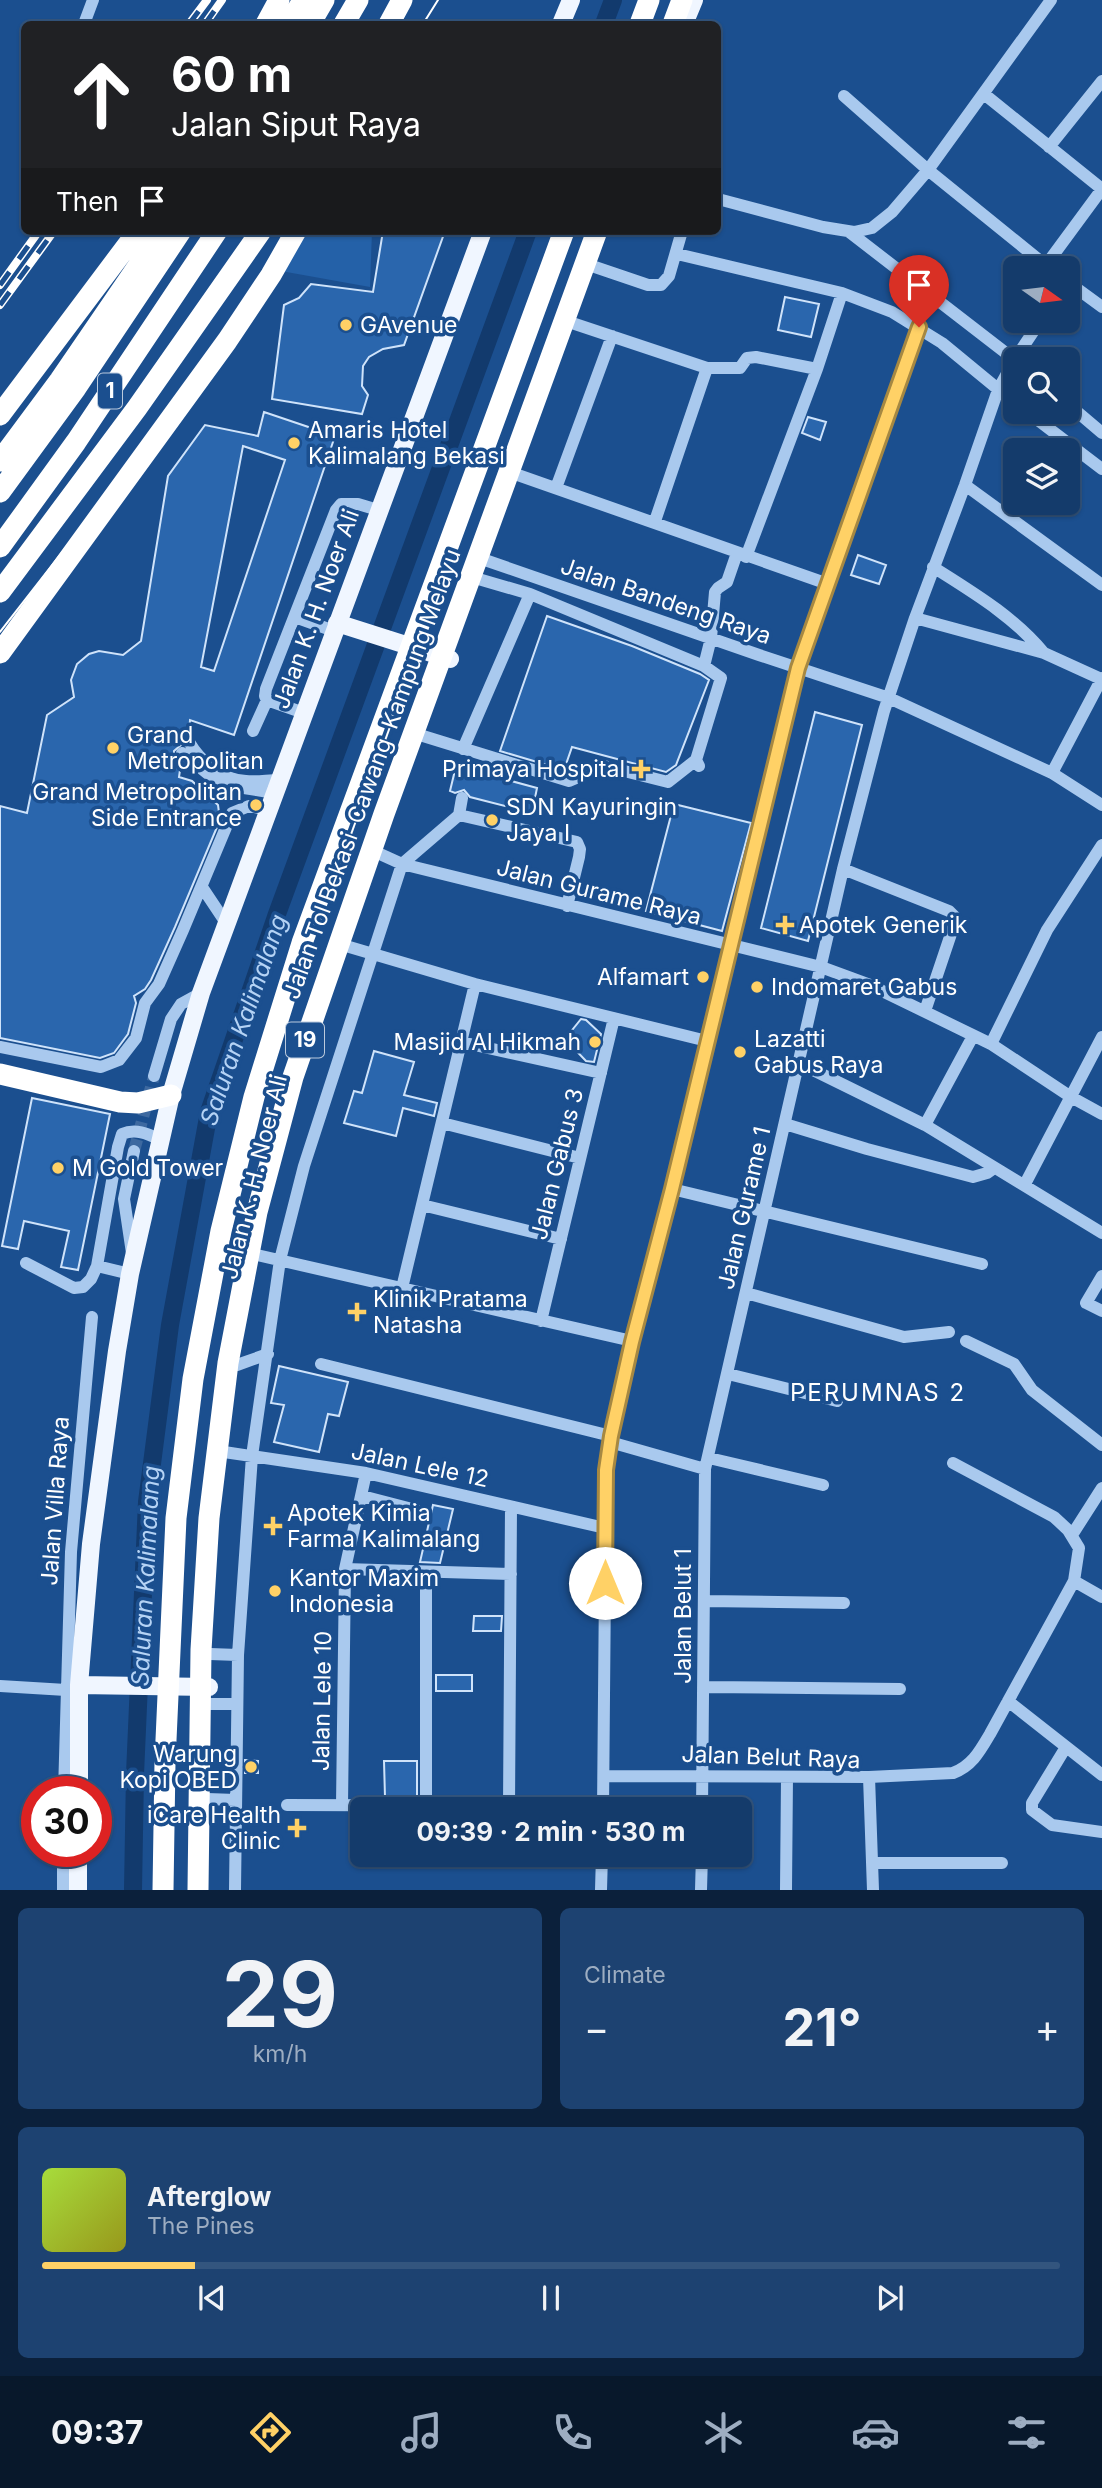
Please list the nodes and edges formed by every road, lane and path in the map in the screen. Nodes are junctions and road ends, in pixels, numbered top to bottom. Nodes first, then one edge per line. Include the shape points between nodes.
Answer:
1 (93, 0) edge
2 (279, 0) edge
3 (303, 0) edge
4 (324, 0) edge
5 (358, 0) edge
6 (402, 0) edge
7 (571, 0) edge
8 (649, 0) edge
9 (682, 0) edge
10 (694, 0) edge
11 (1051, 0) edge
12 (85, 21) edge
13 (268, 21) edge
14 (291, 21) edge
15 (312, 21) edge
16 (346, 21) edge
17 (391, 21) edge
18 (562, 21) edge
19 (641, 21) edge
20 (674, 21) edge
21 (685, 21) edge
22 (1102, 81) edge
23 (984, 94) junction
24 (844, 96) dead end
25 (1049, 147) junction
26 (928, 170) junction
27 (1102, 189) edge
28 (721, 200) edge
29 (848, 231) junction
30 (135, 235) edge
31 (159, 235) edge
32 (178, 235) edge
33 (214, 235) edge
34 (258, 235) edge
35 (294, 235) edge
36 (482, 235) edge
37 (563, 235) edge
38 (596, 235) edge
39 (604, 235) edge
40 (681, 235) edge
41 (678, 251) junction
42 (1034, 256) edge
43 (1056, 256) edge
44 (592, 266) junction
45 (1080, 291) edge
46 (842, 293) junction
47 (1102, 307) edge
48 (572, 323) junction
49 (69, 325) junction
50 (919, 327) junction
51 (612, 336) junction
52 (1003, 358) edge
53 (707, 368) junction
54 (817, 369) junction
55 (1003, 381) edge
56 (998, 390) junction
57 (1003, 394) edge
58 (0, 402) edge
59 (1080, 414) edge
60 (0, 415) edge
61 (1043, 424) edge
62 (1102, 433) edge
63 (0, 461) edge
64 (1102, 469) edge
65 (515, 474) junction
66 (965, 485) junction
67 (556, 488) junction
68 (0, 492) edge
69 (378, 510) junction
70 (655, 522) junction
71 (0, 547) edge
72 (741, 555) junction
73 (482, 559) junction
74 (933, 567) junction
75 (475, 578) junction
76 (828, 584) junction
77 (1102, 585) edge
78 (0, 592) edge
79 (530, 594) junction
80 (297, 613) junction
81 (915, 618) junction
82 (343, 630) junction
83 (710, 638) junction
84 (0, 653) edge
85 (1044, 653) junction
86 (448, 665) junction
87 (704, 666) junction
88 (798, 668) junction
89 (1102, 679) edge
90 (889, 698) junction
91 (267, 700) junction
92 (304, 713) junction
93 (253, 731) dead end
94 (423, 736) junction
95 (463, 750) junction
96 (1052, 773) junction
97 (277, 786) junction
98 (244, 788) junction
99 (462, 798) dead end
100 (1102, 805) edge
101 (243, 807) junction
102 (268, 810) junction
103 (459, 815) junction
104 (1102, 845) edge
105 (380, 854) junction
106 (402, 864) junction
107 (843, 869) junction
108 (202, 887) junction
109 (567, 906) junction
110 (226, 923) junction
111 (346, 946) junction
112 (730, 946) junction
113 (372, 954) junction
114 (821, 967) junction
115 (475, 984) junction
116 (201, 993) junction
117 (925, 1012) junction
118 (614, 1018) junction
119 (973, 1035) junction
120 (1102, 1037) edge
121 (707, 1041) junction
122 (461, 1042) junction
123 (991, 1044) junction
124 (0, 1046) edge
125 (799, 1063) junction
126 (601, 1073) junction
127 (0, 1074) edge
128 (155, 1076) tunnel mouth
129 (171, 1095) junction
130 (1071, 1097) junction
131 (1102, 1114) edge
132 (442, 1123) junction
133 (785, 1124) junction
134 (925, 1125) junction
135 (161, 1140) junction
136 (134, 1150) tunnel mouth
137 (580, 1158) junction
138 (994, 1168) junction
139 (1025, 1184) junction
140 (672, 1189) junction
141 (422, 1205) junction
142 (765, 1212) junction
143 (1102, 1233) edge
144 (561, 1239) junction
145 (257, 1255) junction
146 (280, 1260) junction
147 (26, 1263) dead end
148 (982, 1264) dead end
149 (97, 1266) junction
150 (132, 1269) junction
151 (1102, 1276) edge
152 (402, 1288) junction
153 (746, 1293) junction
154 (1102, 1311) edge
155 (92, 1317) dead end
156 (541, 1321) junction
157 (949, 1332) dead end
158 (966, 1341) dead end
159 (632, 1342) junction
160 (268, 1354) junction
161 (321, 1364) dead end
162 (237, 1365) junction
163 (728, 1374) junction
164 (837, 1401) dead end
165 (611, 1439) junction
166 (1102, 1445) edge
167 (224, 1452) junction
168 (252, 1456) junction
169 (953, 1462) dead end
170 (707, 1464) junction
171 (366, 1474) junction
172 (822, 1485) dead end
173 (1102, 1488) edge
174 (362, 1496) junction
175 (512, 1507) junction
176 (416, 1510) dead end
177 (605, 1528) junction
178 (1072, 1535) junction
179 (345, 1569) junction
180 (426, 1573) junction
181 (511, 1574) junction
182 (1074, 1581) junction
183 (1102, 1597) edge
184 (704, 1601) junction
185 (844, 1603) dead end
186 (210, 1654) junction
187 (238, 1656) junction
188 (0, 1686) edge
189 (73, 1687) junction
190 (703, 1687) junction
191 (900, 1689) dead end
192 (209, 1695) junction
193 (1008, 1701) junction
194 (237, 1704) junction
195 (1066, 1747) junction
196 (703, 1775) junction
197 (1102, 1775) edge
198 (65, 1776) edge
199 (78, 1776) edge
200 (604, 1776) junction
201 (787, 1777) junction
202 (869, 1777) junction
203 (426, 1797) edge
204 (509, 1797) edge
205 (603, 1797) edge
206 (702, 1797) edge
207 (207, 1799) junction
208 (236, 1800) junction
209 (287, 1805) dead end
210 (342, 1805) junction
211 (350, 1805) edge
212 (1102, 1832) edge
213 (872, 1863) junction
214 (1002, 1863) dead end
215 (63, 1867) edge
216 (78, 1867) edge
217 (602, 1867) edge
218 (702, 1867) edge
219 (63, 1889) edge
220 (78, 1889) edge
221 (163, 1889) edge
222 (198, 1889) edge
223 (205, 1889) edge
224 (235, 1889) edge
225 (601, 1889) edge
226 (701, 1889) edge
227 (786, 1889) edge
228 (873, 1889) edge

1 - 12 street
2 - 13 highway
3 - 14 highway
4 - 15 highway
5 - 16 highway
6 - 17 highway
7 - 18 main road
8 - 19 highway
9 - 20 highway
10 - 21 main road
11 - 23 street
22 - 25 street
23 - 25 street
23 - 26 street
24 - 26 street
25 - 27 street
26 - 29 street via 872,228
26 - 42 street
27 - 43 street
28 - 29 street
29 - 52 street
30 - 49 highway
31 - 63 highway, 1
32 - 68 highway, 1
33 - 71 highway, 1
34 - 78 highway
35 - 84 highway via 227,341
36 - 69 main road, Jalan K. H. Noer Ali
37 - 221 highway, Jalan Tol Bekasi–Cawang–Kampung Melayu / 19, bridge via 302,943 254,1097 221,1231 193,1379 176,1518
38 - 222 highway, Jalan Tol Bekasi–Cawang–Kampung Melayu / 19, bridge via 356,893 293,1077 257,1212 228,1363 209,1518 201,1650
39 - 44 main road, Jalan K. H. Noer Ali
40 - 41 street
41 - 44 street via 669,276 658,286
41 - 46 street
44 - 48 main road, Jalan K. H. Noer Ali
45 - 47 street
46 - 50 street
46 - 54 street
48 - 51 street
48 - 65 main road, Jalan K. H. Noer Ali
49 - 58 highway
49 - 60 highway
50 - 56 street
50 - 76 street
51 - 53 street
51 - 67 street
53 - 54 street via 740,368 747,358 756,357
53 - 70 street
54 - 72 street
55 - 56 street, Jalan Gurame 1
56 - 57 street
56 - 66 street, Jalan Gurame 1
59 - 62 street
61 - 64 street
65 - 67 street
65 - 73 main road, Jalan K. H. Noer Ali
66 - 74 street, Jalan Gurame 1
66 - 77 street
67 - 70 street
69 - 80 street via 348,503 336,510
69 - 82 main road, Jalan K. H. Noer Ali
70 - 72 street
72 - 76 street
72 - 83 street via 727,582 715,592
73 - 75 main road, Jalan K. H. Noer Ali
73 - 83 street, Jalan Bandeng Raya
74 - 81 street, Jalan Gurame 1
74 - 85 street via 1024,630
75 - 79 street
75 - 86 main road, Jalan K. H. Noer Ali
76 - 88 street
79 - 87 street
79 - 95 street
80 - 82 street
80 - 91 street via 266,689
81 - 85 street
81 - 90 street, Jalan Gurame 1
82 - 86 main road
82 - 92 main road, Jalan K. H. Noer Ali
83 - 87 street
83 - 88 street, Jalan Bandeng Raya
85 - 89 street
86 - 94 main road, Jalan K. H. Noer Ali
87 - 95 street via 721,678 698,763 668,782 604,766 569,781
88 - 90 street, Jalan Bandeng Raya
88 - 112 street
89 - 96 street
90 - 96 street, Jalan Bandeng Raya
90 - 107 street, Jalan Gurame 1
91 - 92 street
91 - 93 street
92 - 97 main road, Jalan K. H. Noer Ali
94 - 95 street
94 - 105 main road, Jalan K. H. Noer Ali
96 - 100 street, Jalan Bandeng Raya
97 - 98 street
97 - 98 street via 220,772 185,748 217,781
97 - 102 main road, Jalan K. H. Noer Ali
98 - 101 street
99 - 103 street
101 - 102 street
101 - 108 street via 232,813
102 - 110 main road, Jalan K. H. Noer Ali
103 - 106 street
103 - 109 street via 577,842 579,857
104 - 123 street via 1047,930
105 - 106 street, Jalan Gurame Raya
105 - 111 main road, Jalan K. H. Noer Ali
106 - 109 street, Jalan Gurame Raya
106 - 113 street
107 - 114 street, Jalan Gurame 1
107 - 117 street via 955,917
108 - 110 street
108 - 124 street via 159,984 145,1003 136,1038 119,1059 101,1067
109 - 112 street, Jalan Gurame Raya
110 - 116 main road, Jalan K. H. Noer Ali
111 - 113 street
111 - 145 main road, Jalan K. H. Noer Ali via 283,1146
112 - 114 street, Jalan Gurame Raya
112 - 121 street
113 - 115 street
113 - 146 street via 304,1166
114 - 117 street, Jalan Gurame Raya
114 - 125 street, Jalan Gurame 1
115 - 118 street
115 - 122 street
116 - 128 street via 181,1004 171,1019
116 - 129 main road, Jalan K. H. Noer Ali
117 - 119 street, Jalan Gurame Raya
118 - 121 street
118 - 126 street, Jalan Gabus 3
119 - 123 street, Jalan Gurame Raya
119 - 134 street
120 - 130 street
121 - 140 street
122 - 126 street
122 - 132 street
123 - 130 street, Jalan Gurame Raya
125 - 133 street, Jalan Gurame 1
125 - 134 street
126 - 137 street, Jalan Gabus 3
127 - 129 highway via 120,1102
129 - 135 main road, Jalan K. H. Noer Ali
130 - 131 street, Jalan Gurame Raya
130 - 139 street
132 - 137 street
132 - 141 street
133 - 138 street via 972,1177
133 - 142 street, Jalan Gurame 1
134 - 138 street
135 - 149 street via 144,1133 122,1134
135 - 150 main road, Jalan K. H. Noer Ali
136 - 150 street via 124,1199
137 - 144 street, Jalan Gabus 3
138 - 139 street
139 - 143 street
140 - 142 street
140 - 159 street
141 - 144 street
141 - 152 street
142 - 148 street
142 - 153 street, Jalan Gurame 1
144 - 156 street, Jalan Gabus 3
145 - 146 street
145 - 162 main road, Jalan K. H. Noer Ali
146 - 152 street
146 - 160 street
147 - 149 street via 74,1288 83,1287
149 - 150 street
150 - 189 main road, Jalan K. H. Noer Ali
151 - 154 street via 1086,1303
152 - 156 street
153 - 157 street via 904,1337
153 - 163 street, Jalan Gurame 1
155 - 189 street, Jalan Villa Raya via 71,1552
156 - 159 street
158 - 166 street via 1013,1364 1032,1390
159 - 165 street
160 - 162 street
160 - 168 street
161 - 165 street
162 - 167 main road, Jalan K. H. Noer Ali
163 - 164 street
163 - 170 street, Jalan Gurame 1
165 - 170 street
165 - 177 street
167 - 168 street, Jalan Lele 12
167 - 186 main road, Jalan K. H. Noer Ali
168 - 171 street, Jalan Lele 12
168 - 187 street
169 - 178 street via 1054,1517
170 - 172 street
170 - 184 street, Jalan Belut 1
171 - 174 street, Jalan Lele 10
171 - 175 street, Jalan Lele 12
173 - 178 street
174 - 176 street
174 - 179 street, Jalan Lele 10
175 - 177 street, Jalan Lele 12
175 - 181 street
177 - 200 street
178 - 182 street via 1079,1548
179 - 180 street
179 - 210 street, Jalan Lele 10
180 - 181 street
180 - 203 street
181 - 204 street
182 - 183 street
182 - 193 street
184 - 185 street
184 - 190 street, Jalan Belut 1
186 - 187 street
186 - 192 main road, Jalan K. H. Noer Ali
187 - 194 street
188 - 189 street
189 - 192 main road via 170,1687
189 - 198 street, Jalan Villa Raya
189 - 199 main road, Jalan K. H. Noer Ali
190 - 191 street
190 - 196 street, Jalan Belut 1
192 - 194 street
192 - 207 main road, Jalan K. H. Noer Ali
193 - 195 street
193 - 202 street via 981,1750 964,1769
194 - 208 street
195 - 197 street
195 - 212 street via 1031,1810 1052,1825
196 - 200 street, Jalan Belut Raya
196 - 201 street, Jalan Belut Raya
196 - 206 street, Jalan Belut 1
200 - 205 street
201 - 202 street, Jalan Belut Raya
201 - 227 street
202 - 213 street, Jalan Belut Raya
207 - 208 street
207 - 223 main road, Jalan K. H. Noer Ali
208 - 224 street
209 - 210 street
210 - 211 street
213 - 214 street
213 - 228 street, Jalan Belut Raya
215 - 219 street
216 - 220 main road
217 - 225 street
218 - 226 street

